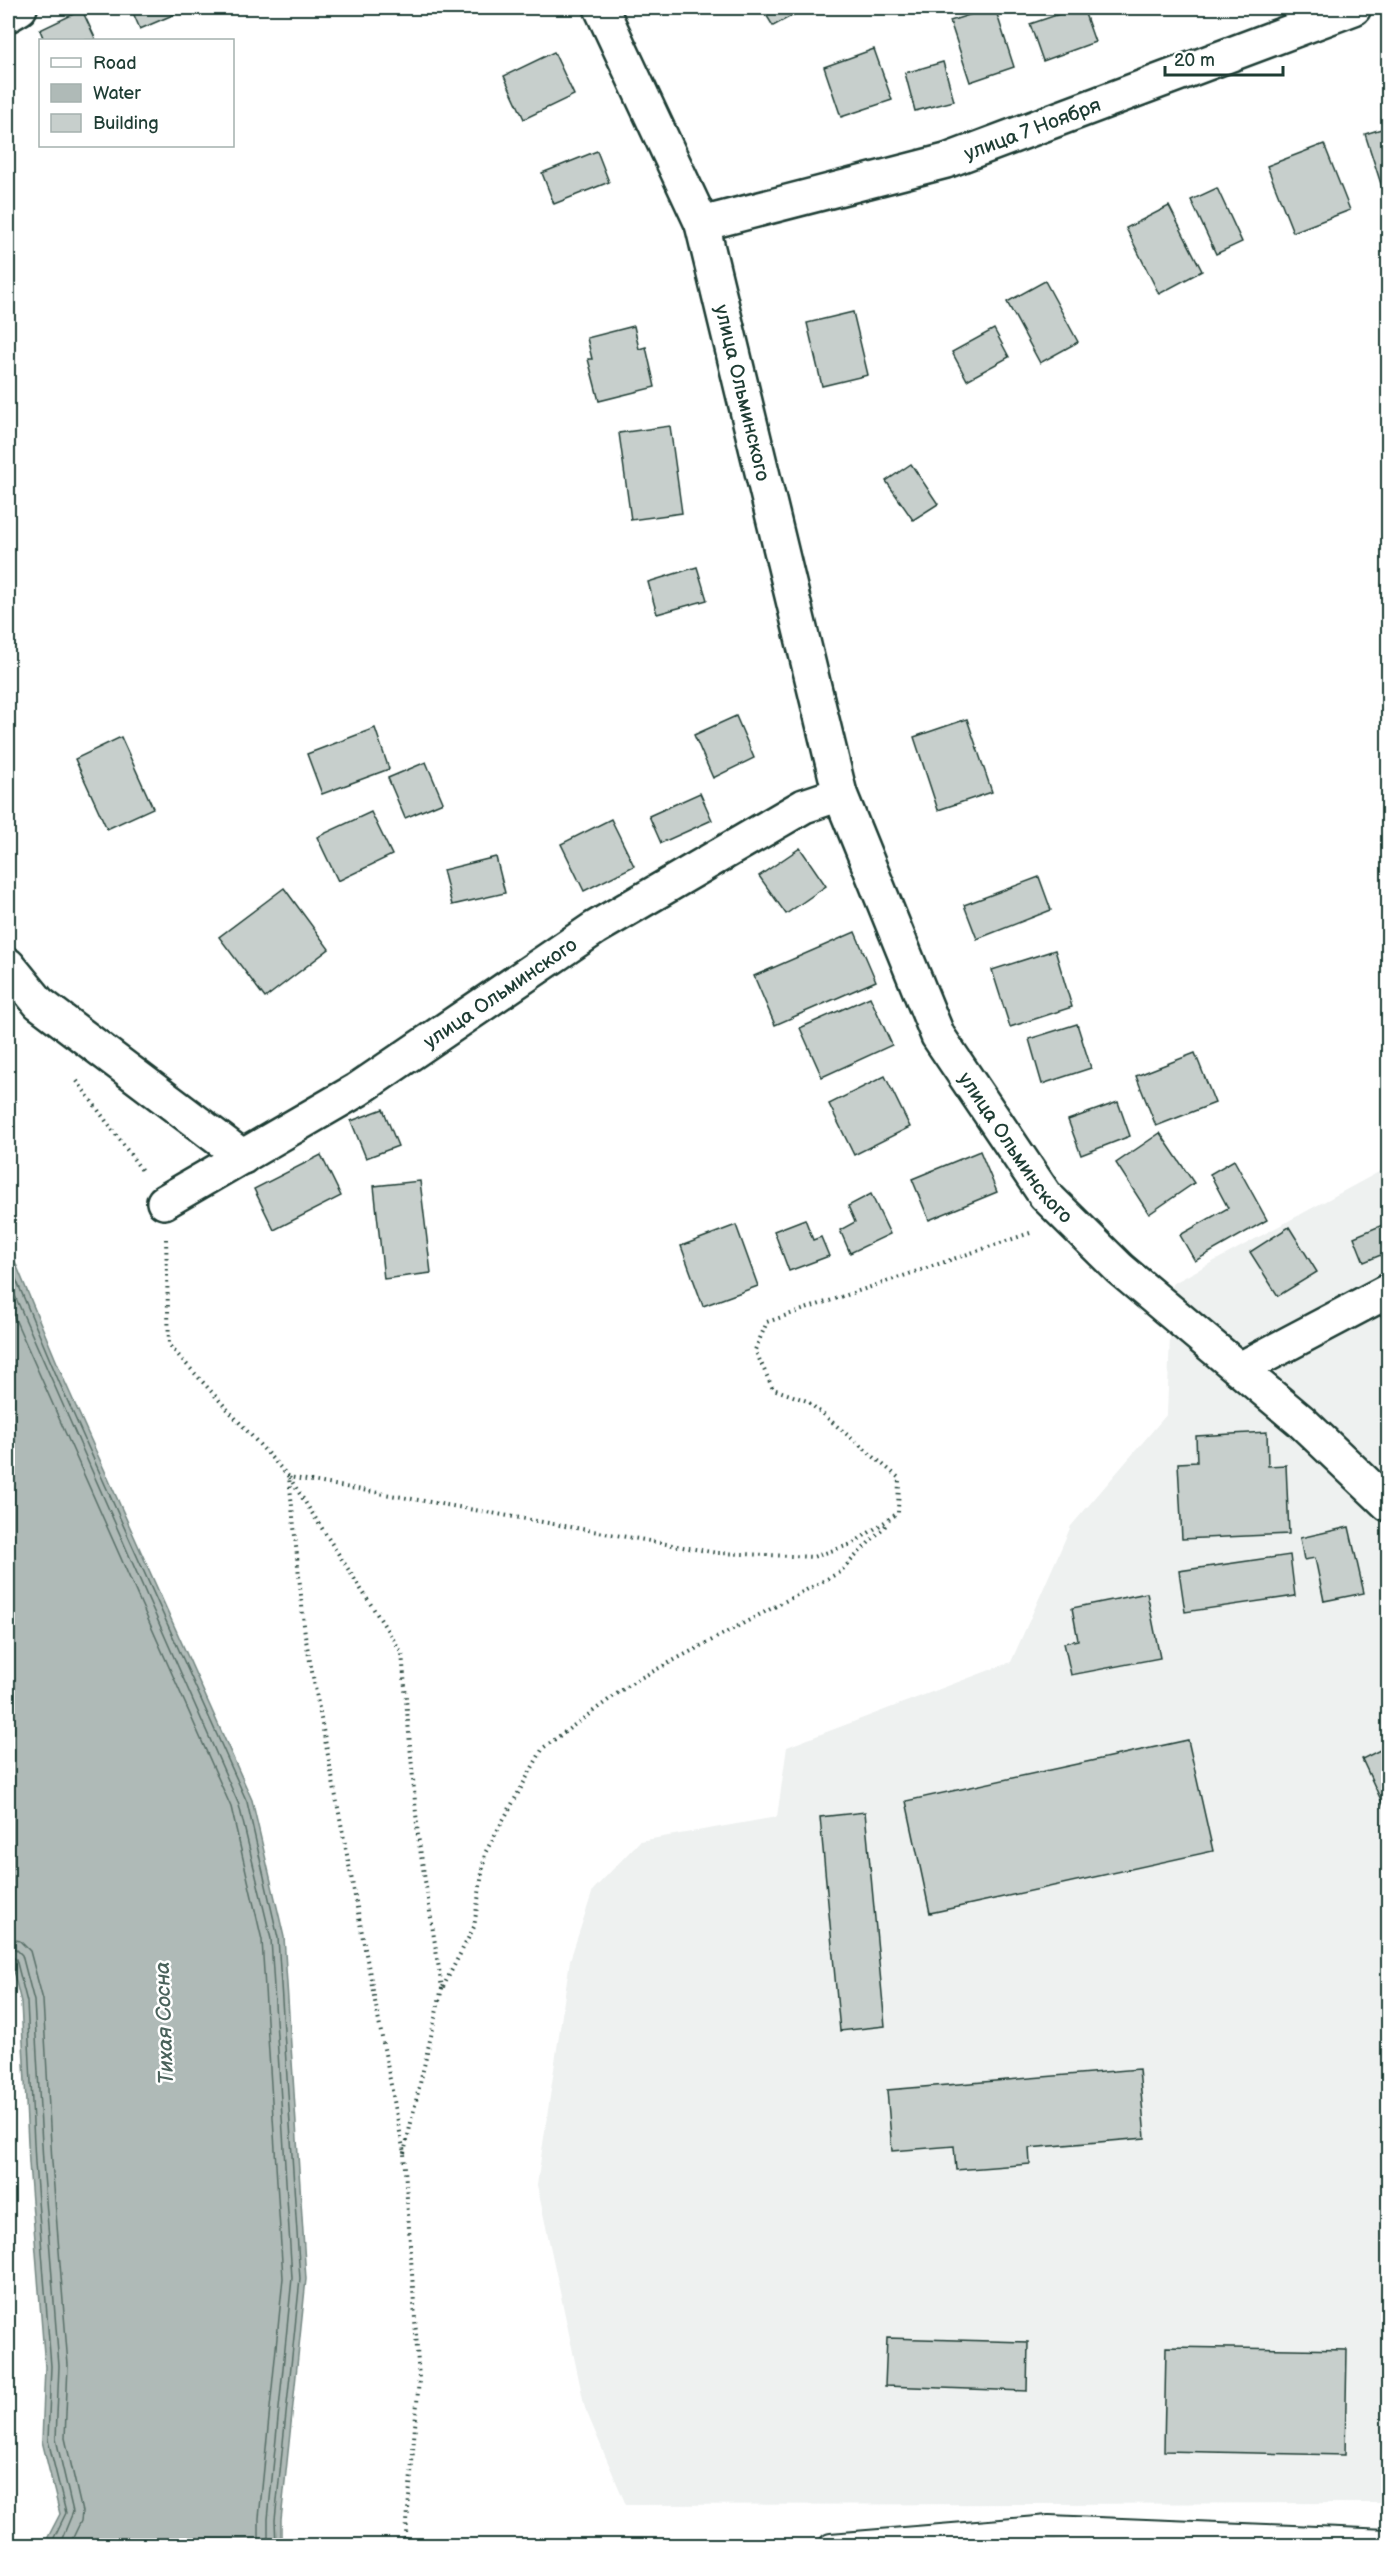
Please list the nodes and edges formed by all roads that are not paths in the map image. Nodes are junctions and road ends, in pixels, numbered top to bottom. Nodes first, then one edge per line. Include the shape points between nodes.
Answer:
1 (20, 8) edge
2 (601, 8) edge
3 (1354, 8) edge
4 (8, 15) edge
5 (702, 224) junction
6 (840, 794) junction
7 (8, 965) edge
8 (243, 1157) junction
9 (164, 1202) road end
10 (1389, 1291) edge
11 (1240, 1369) junction
12 (1389, 1503) edge
13 (1389, 2542) edge
14 (831, 2546) edge

1 - 4 street
2 - 5 street, улица Ольминского
3 - 5 street, улица 7 Ноября via 946,161
5 - 6 street, улица Ольминского
6 - 8 street, улица Ольминского via 804,806 595,928 357,1090
6 - 11 street, улица Ольминского via 938,1036 1045,1195 1120,1269
7 - 8 street via 39,1003
8 - 9 street, улица Ольминского
10 - 11 street
11 - 12 street, улица Ольминского
13 - 14 lane via 1049,2528

